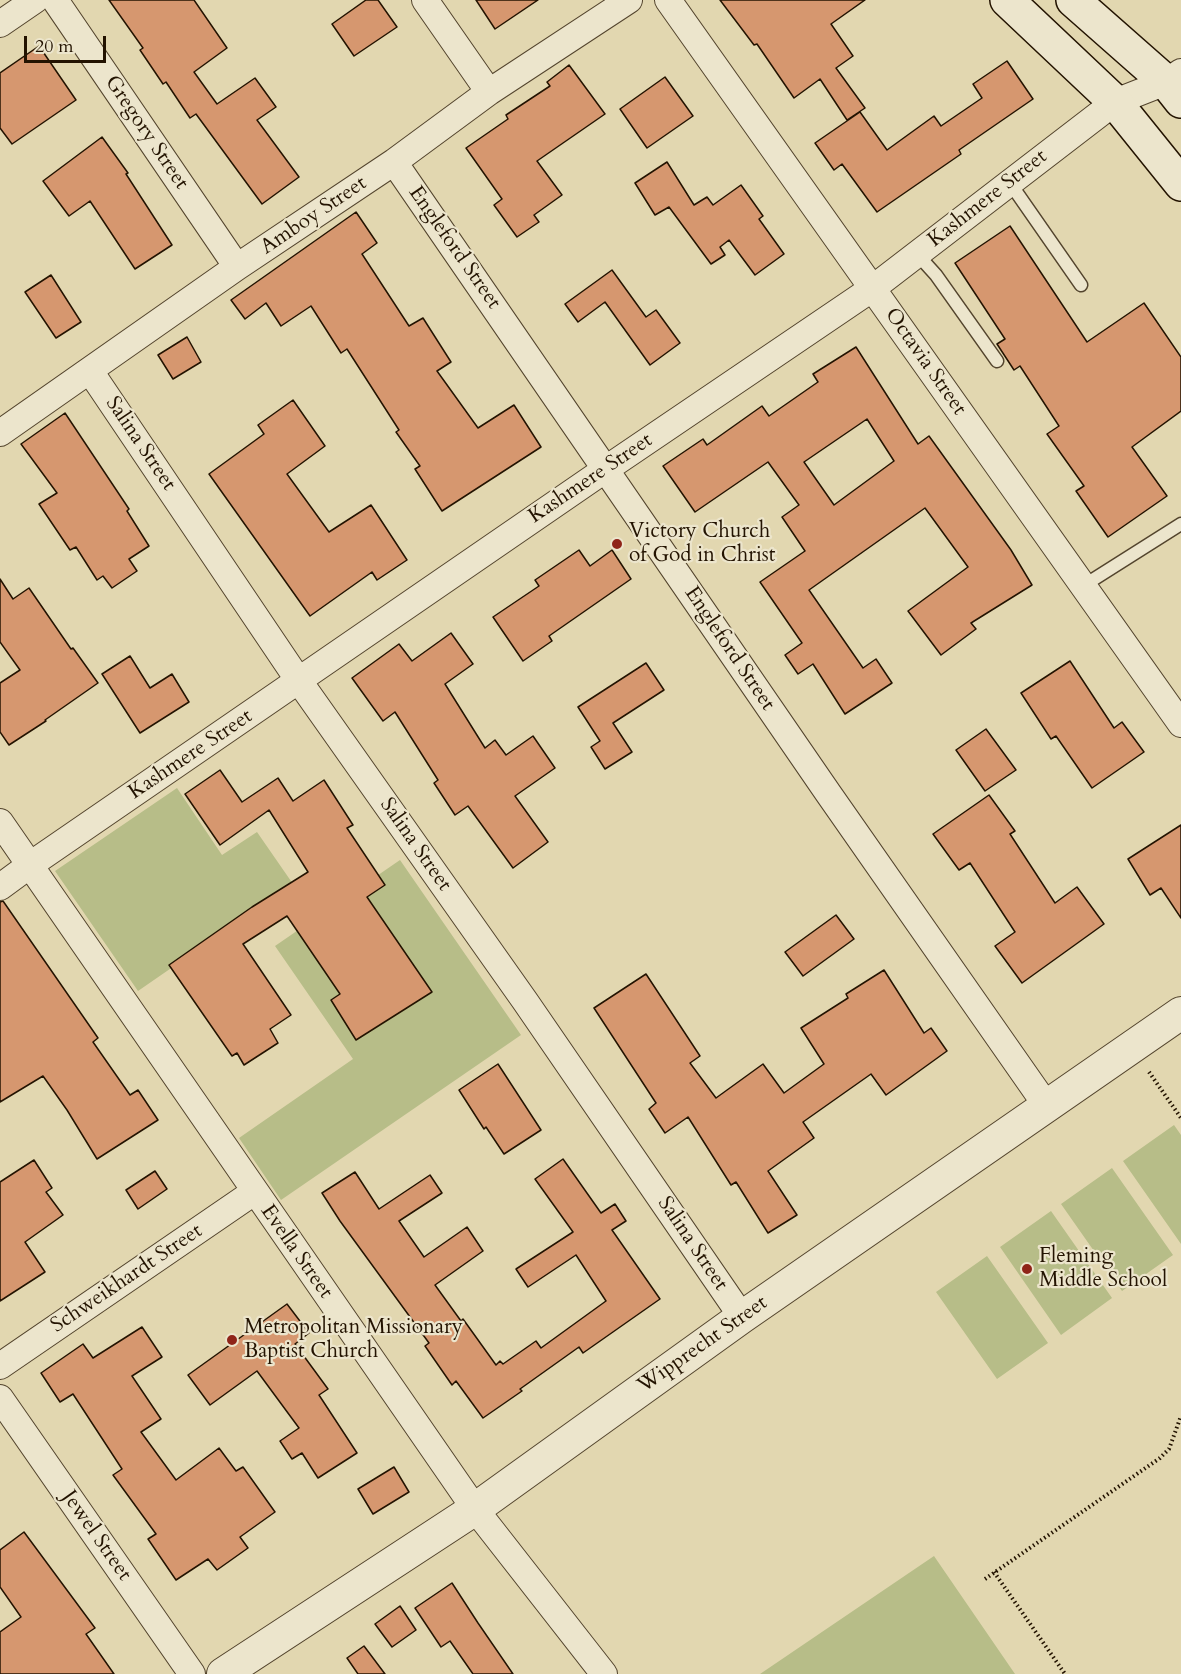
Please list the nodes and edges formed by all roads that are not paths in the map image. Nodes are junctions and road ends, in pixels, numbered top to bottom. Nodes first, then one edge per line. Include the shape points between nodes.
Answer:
1 (35, 0) edge
2 (55, 0) edge
3 (425, 0) edge
4 (629, 0) edge
5 (668, 0) edge
6 (1007, 0) edge
7 (1073, 0) edge
8 (0, 24) edge
9 (1176, 85) edge
10 (489, 92) junction
11 (1115, 102) junction
12 (394, 162) junction
13 (1010, 183) junction
14 (1181, 184) edge
15 (917, 254) junction
16 (237, 267) junction
17 (1081, 285) dead end
18 (873, 288) junction
19 (997, 362) dead end
20 (90, 371) junction
21 (0, 433) edge
22 (606, 469) junction
23 (1181, 524) edge
24 (1083, 586) junction
25 (299, 681) junction
26 (1181, 724) edge
27 (0, 822) edge
28 (30, 865) junction
29 (0, 887) edge
30 (1181, 1013) edge
31 (1046, 1105) junction
32 (254, 1192) junction
33 (742, 1317) junction
34 (0, 1366) edge
35 (0, 1398) edge
36 (475, 1509) junction
37 (192, 1674) edge
38 (223, 1674) edge
39 (604, 1674) edge

1 - 8 street
2 - 16 street, Gregory Street
3 - 10 street
4 - 10 street, Amboy Street
5 - 18 street, Octavia Street
6 - 11 main road
7 - 9 main road
9 - 11 street, Kashmere Street
10 - 12 street, Amboy Street
11 - 13 street, Kashmere Street
11 - 14 main road
12 - 16 street, Amboy Street
12 - 22 street, Engleford Street
13 - 15 street, Kashmere Street
13 - 17 lane
15 - 18 street, Kashmere Street
15 - 19 lane
16 - 20 street, Amboy Street
18 - 22 street, Kashmere Street
18 - 24 street, Octavia Street
20 - 21 street, Amboy Street
20 - 25 street, Salina Street
22 - 25 street, Kashmere Street
22 - 31 street, Engleford Street
23 - 24 lane
24 - 26 street, Octavia Street
25 - 28 street, Kashmere Street
25 - 33 street, Salina Street
27 - 28 street, Evella Street
28 - 29 street, Kashmere Street
28 - 32 street, Evella Street
30 - 31 street, Wipprecht Street
31 - 33 street, Wipprecht Street
32 - 34 street, Schweikhardt Street
32 - 36 street, Evella Street
33 - 36 street, Wipprecht Street
35 - 37 street, Jewel Street
36 - 38 street, Wipprecht Street
36 - 39 street, Evella Street

